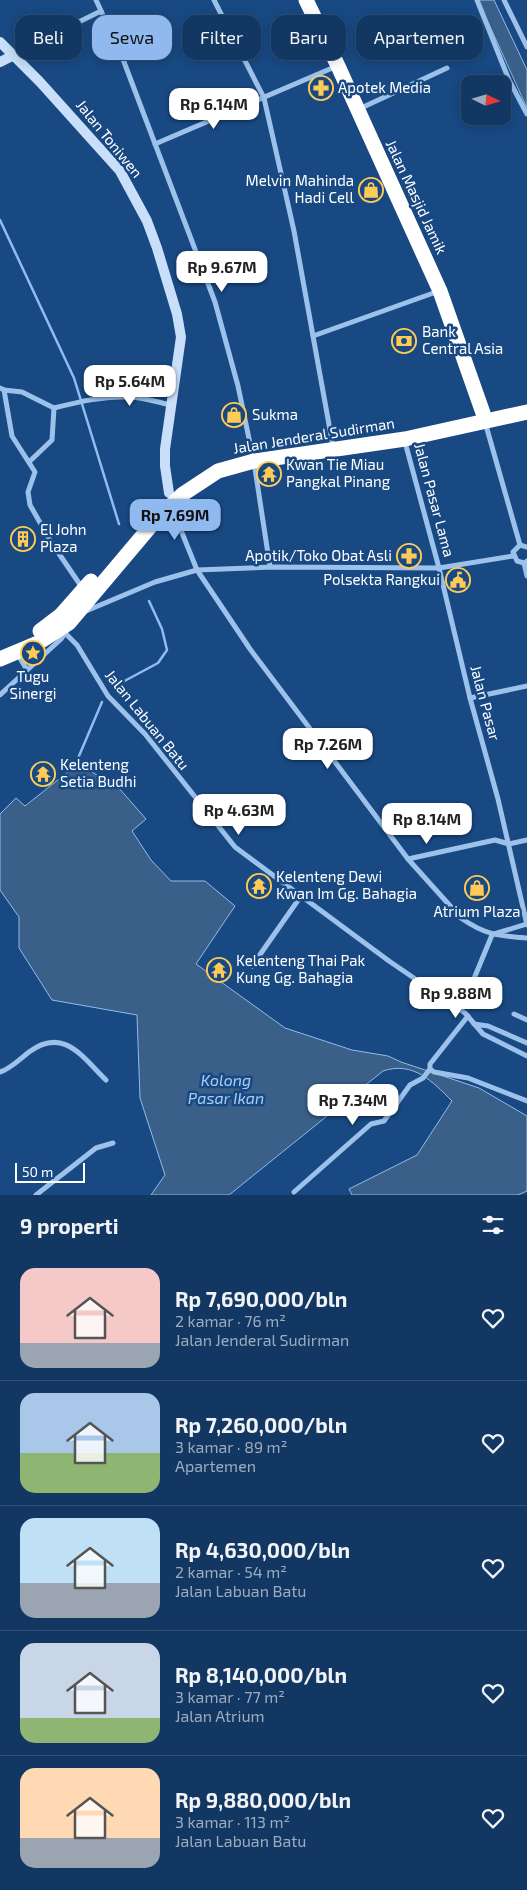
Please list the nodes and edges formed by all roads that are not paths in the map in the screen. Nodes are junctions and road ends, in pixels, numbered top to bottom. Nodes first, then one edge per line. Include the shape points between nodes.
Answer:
1 (96, 0) edge
2 (214, 0) edge
3 (306, 0) edge
4 (476, 0) edge
5 (504, 0) edge
6 (101, 12) junction
7 (0, 42) edge
8 (527, 47) edge
9 (14, 55) junction
10 (0, 62) edge
11 (338, 66) junction
12 (447, 68) dead end
13 (264, 98) junction
14 (358, 110) junction
15 (527, 114) edge
16 (156, 144) junction
17 (440, 291) junction
18 (313, 336) junction
19 (2, 389) edge
20 (527, 403) edge
21 (171, 405) junction
22 (54, 408) junction
23 (527, 412) edge
24 (484, 417) junction
25 (405, 439) junction
26 (332, 441) junction
27 (253, 457) junction
28 (29, 462) junction
29 (170, 499) junction
30 (520, 546) junction
31 (527, 547) edge
32 (513, 556) junction
33 (525, 562) edge
34 (270, 567) junction
35 (439, 568) junction
36 (197, 570) junction
37 (527, 576) edge
38 (83, 590) junction
39 (70, 624) junction
40 (0, 649) edge
41 (17, 652) junction
42 (0, 659) edge
43 (27, 670) junction
44 (527, 686) edge
45 (0, 696) edge
46 (470, 698) junction
47 (527, 840) edge
48 (509, 844) junction
49 (408, 859) junction
50 (300, 896) junction
51 (527, 925) edge
52 (492, 935) junction
53 (527, 938) edge
54 (252, 966) dead end
55 (461, 1010) junction
56 (514, 1014) dead end
57 (468, 1016) junction
58 (527, 1020) edge
59 (474, 1024) junction
60 (527, 1043) edge
61 (527, 1056) edge
62 (429, 1070) junction
63 (0, 1072) edge
64 (106, 1080) dead end
65 (527, 1101) edge
66 (113, 1143) dead end
67 (294, 1192) dead end
68 (36, 1195) edge

1 - 6 street
2 - 13 street
3 - 11 highway, Jalan Masjid Jamik
4 - 15 street via 509,80
5 - 8 street
6 - 9 street
6 - 16 street
7 - 9 main road, Jalan Toniwen
9 - 10 main road
9 - 21 main road, Jalan Toniwen via 120,172 147,221 158,248 180,329 181,344
11 - 13 street
11 - 14 highway, Jalan Masjid Jamik
12 - 14 street
13 - 16 street
13 - 18 street via 294,231
14 - 17 highway, Jalan Masjid Jamik
16 - 27 street via 215,302
17 - 18 street
17 - 24 highway, Jalan Masjid Jamik
18 - 26 street
19 - 22 street via 22,392
19 - 28 street via 12,436
20 - 24 highway, Jalan Jenderal Sudirman
21 - 22 street via 130,397
21 - 29 main road, Jalan Toniwen via 164,458
22 - 28 street via 52,440
23 - 24 highway, Jalan Jenderal Sudirman
24 - 25 highway, Jalan Jenderal Sudirman
24 - 26 highway, Jalan Jenderal Sudirman
24 - 30 street
25 - 27 highway, Jalan Jenderal Sudirman
25 - 35 street, Jalan Pasar Lama
26 - 27 highway, Jalan Jenderal Sudirman
27 - 29 highway, Jalan Jenderal Sudirman via 230,458 215,464
27 - 34 street
28 - 38 street via 35,473 28,492 30,505
29 - 36 street
29 - 38 highway, Jalan Jenderal Sudirman via 139,524
29 - 39 highway, Jalan Jenderal Sudirman
30 - 31 street
30 - 32 street via 514,549
32 - 33 street via 517,561
32 - 35 street
33 - 37 street
34 - 35 street
34 - 36 street
35 - 46 street, Jalan Pasar
36 - 39 street via 155,582
36 - 49 street via 250,649
38 - 40 highway, Jalan Jenderal Sudirman via 47,627
39 - 41 highway, Jalan Jenderal Sudirman
39 - 43 street
39 - 50 street, Jalan Labuan Batu via 77,645 104,690 228,838 242,853
41 - 42 highway, Jalan Jenderal Sudirman
41 - 43 street
43 - 45 street
44 - 46 street
46 - 48 street, Jalan Pasar
47 - 48 street
48 - 49 street via 491,840
48 - 51 street, Jalan Pasar
49 - 52 street via 461,918
50 - 54 street
50 - 55 street, Jalan Labuan Batu
51 - 52 street
52 - 53 street
52 - 55 street
55 - 57 street, Jalan Labuan Batu
56 - 58 street
57 - 59 street, Jalan Labuan Batu
57 - 62 street via 430,1064
59 - 60 street via 488,1026
59 - 61 street, Jalan Labuan Batu via 490,1038
62 - 65 street via 468,1078
62 - 67 street via 423,1078 410,1084 384,1121 371,1124
63 - 64 street via 35,1048 59,1043 72,1047
66 - 68 street via 96,1148

